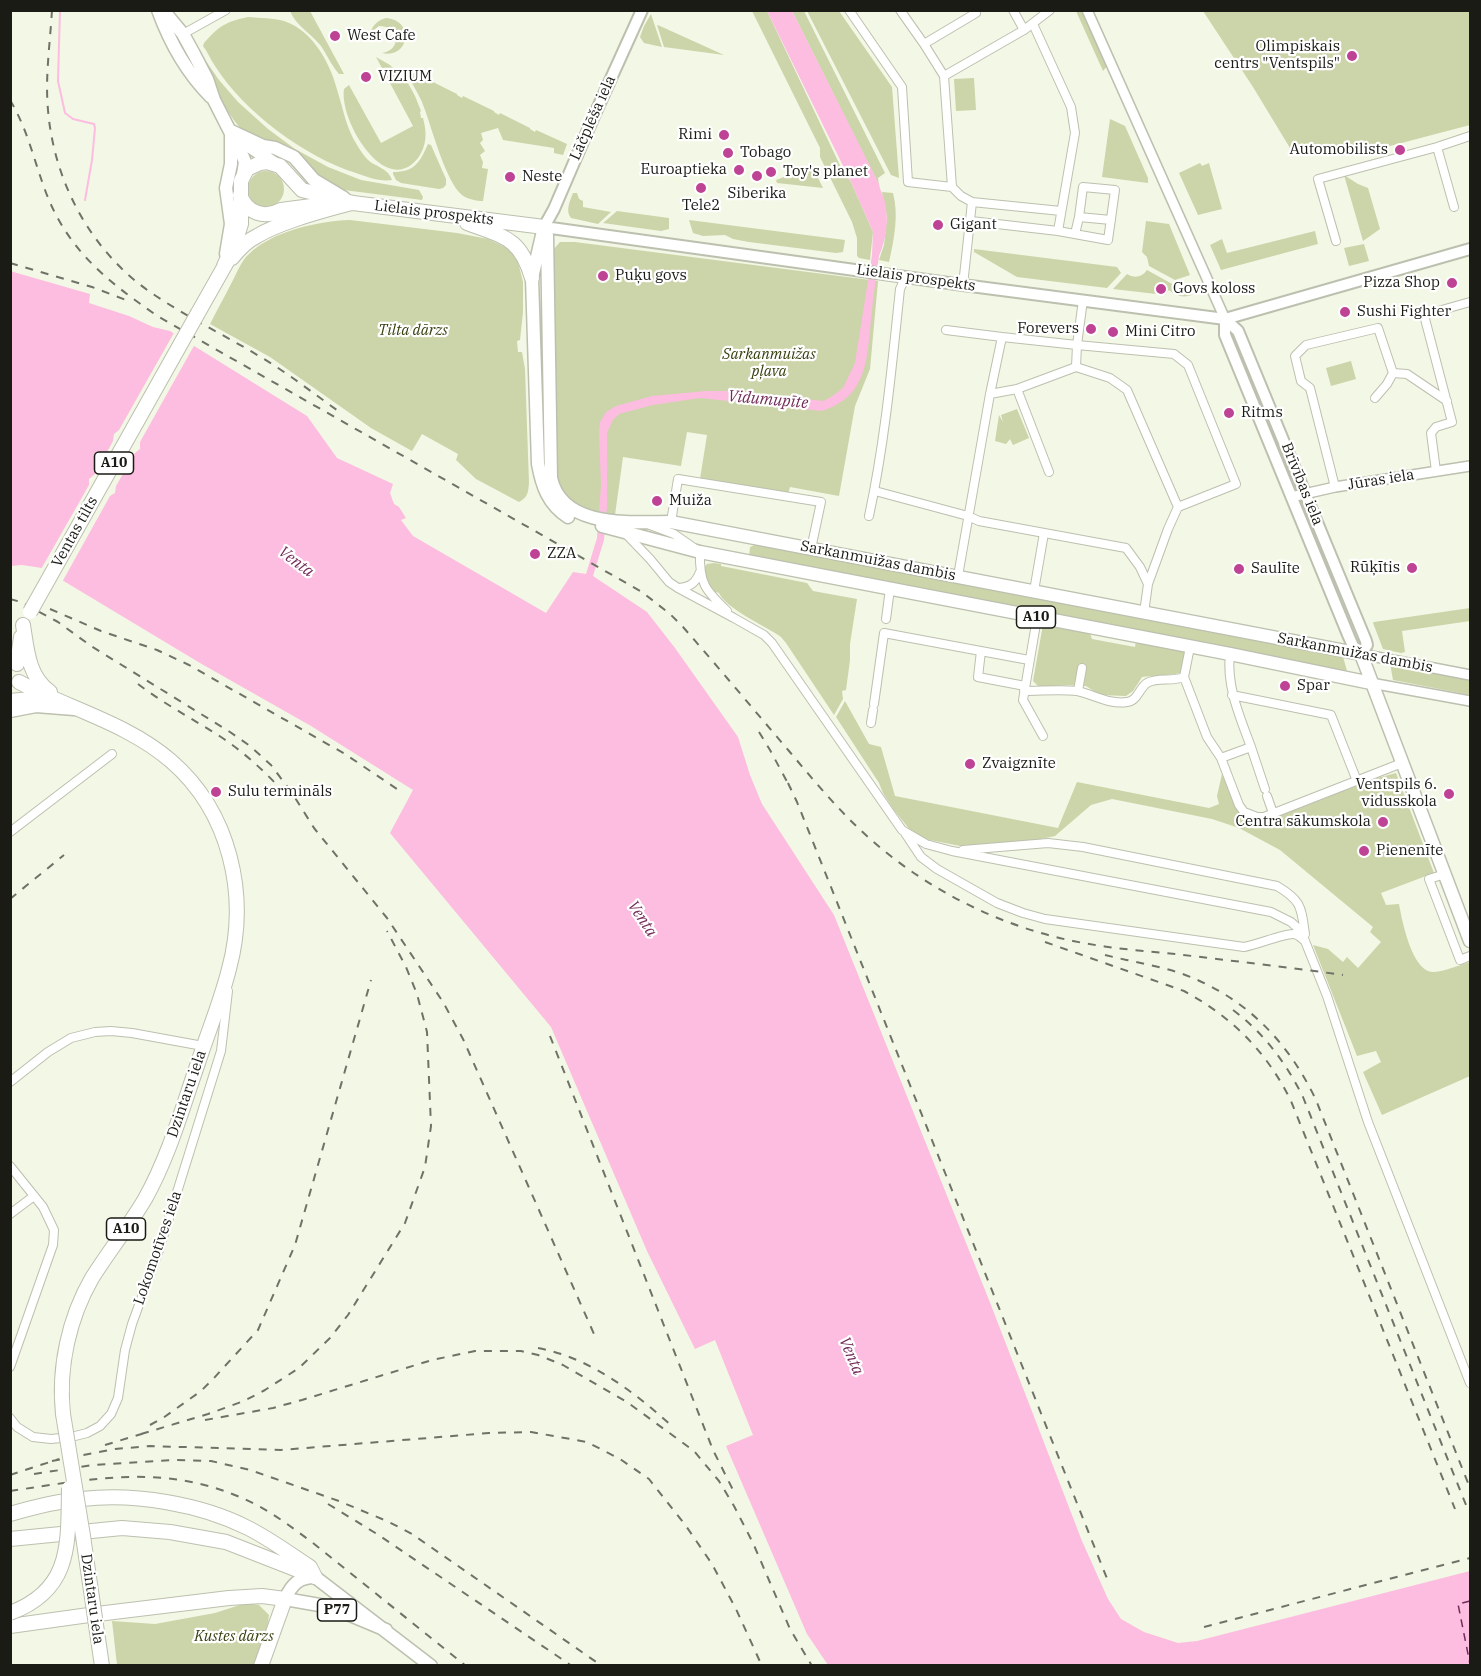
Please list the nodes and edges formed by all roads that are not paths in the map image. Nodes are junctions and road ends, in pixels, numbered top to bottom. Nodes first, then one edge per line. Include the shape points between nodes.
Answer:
1 (161, 10) edge
2 (226, 10) edge
3 (642, 10) edge
4 (849, 10) edge
5 (900, 10) edge
6 (975, 10) edge
7 (1013, 10) edge
8 (1087, 10) edge
9 (1045, 12) edge
10 (1033, 24) junction
11 (1024, 30) junction
12 (167, 34) junction
13 (183, 34) junction
14 (924, 44) junction
15 (944, 76) junction
16 (214, 100) junction
17 (231, 131) junction
18 (1470, 136) edge
19 (1437, 147) junction
20 (274, 163) junction
21 (243, 175) junction
22 (290, 177) junction
23 (952, 187) junction
24 (240, 194) junction
25 (353, 202) junction
26 (972, 202) junction
27 (1454, 207) dead end
28 (281, 210) junction
29 (1061, 211) junction
30 (264, 215) junction
31 (445, 215) junction
32 (1079, 217) junction
33 (1111, 219) junction
34 (971, 221) junction
35 (544, 227) junction
36 (1058, 231) junction
37 (1075, 234) junction
38 (1336, 241) dead end
39 (1470, 249) edge
40 (224, 266) junction
41 (906, 276) junction
42 (532, 278) junction
43 (963, 285) junction
44 (1083, 300) junction
45 (1470, 302) edge
46 (1225, 319) junction
47 (946, 330) dead end
48 (1002, 337) junction
49 (1077, 345) junction
50 (1076, 367) junction
51 (1393, 373) junction
52 (1017, 389) junction
53 (990, 394) junction
54 (1374, 398) dead end
55 (1447, 400) junction
56 (1470, 466) edge
57 (1436, 471) junction
58 (1049, 472) dead end
59 (1335, 487) junction
60 (875, 490) junction
61 (1305, 493) junction
62 (1291, 497) junction
63 (1178, 507) junction
64 (869, 516) dead end
65 (968, 516) junction
66 (589, 520) junction
67 (641, 522) junction
68 (671, 522) junction
69 (617, 526) junction
70 (1044, 533) junction
71 (811, 549) junction
72 (700, 552) junction
73 (700, 572) junction
74 (958, 576) junction
75 (1148, 584) junction
76 (678, 588) junction
77 (890, 589) junction
78 (1034, 591) junction
79 (1144, 613) junction
80 (734, 618) junction
81 (1037, 618) junction
82 (23, 626) junction
83 (885, 626) junction
84 (10, 635) edge
85 (1190, 647) junction
86 (981, 651) junction
87 (1230, 654) junction
88 (1361, 654) junction
89 (14, 660) edge
90 (1029, 660) junction
91 (1082, 668) dead end
92 (1470, 675) edge
93 (1184, 677) junction
94 (19, 682) junction
95 (1371, 682) junction
96 (1025, 689) junction
97 (1078, 691) junction
98 (10, 695) edge
99 (1232, 695) junction
100 (10, 701) edge
101 (1470, 701) edge
102 (76, 710) junction
103 (10, 711) edge
104 (871, 723) dead end
105 (1043, 736) dead end
106 (1251, 747) junction
107 (112, 754) dead end
108 (1221, 758) junction
109 (1402, 763) junction
110 (1356, 781) junction
111 (1273, 813) junction
112 (902, 830) junction
113 (10, 832) edge
114 (952, 851) junction
115 (1445, 874) junction
116 (1470, 941) edge
117 (1306, 942) junction
118 (1470, 956) edge
119 (229, 968) junction
120 (203, 1046) junction
121 (10, 1082) edge
122 (10, 1167) edge
123 (34, 1196) junction
124 (10, 1214) edge
125 (10, 1367) edge
126 (1470, 1383) edge
127 (10, 1418) edge
128 (69, 1456) junction
129 (10, 1514) edge
130 (10, 1539) edge
131 (315, 1577) junction
132 (285, 1599) junction
133 (10, 1613) edge
134 (10, 1626) edge
135 (386, 1630) junction
136 (102, 1665) edge
137 (261, 1665) edge
138 (431, 1665) edge

1 - 12 main road
1 - 13 main road
2 - 13 street
3 - 35 main road, Lāčplēša iela
4 - 23 street via 902,87 908,182
5 - 14 street
6 - 14 street via 976,13
7 - 11 street
8 - 46 street, Brīvības iela
9 - 10 street
10 - 11 street
10 - 29 street via 1071,107 1075,133
11 - 15 street
12 - 13 main road
12 - 16 main road via 194,78
13 - 16 main road
14 - 15 street
15 - 23 street
16 - 17 main road
17 - 20 main road
17 - 21 main road via 245,162
17 - 25 main road via 294,157 314,180
17 - 40 main road via 226,188 231,224
18 - 19 street
19 - 27 street
19 - 38 street via 1318,178
20 - 21 highway via 260,163
20 - 22 highway, A10
21 - 24 highway, A10
22 - 25 highway, A10 via 302,190
22 - 28 highway via 291,195
23 - 26 street
24 - 30 highway via 248,208
24 - 40 highway, A10 via 241,225
25 - 28 highway, A10
25 - 31 highway, Lielais prospekts / A10
25 - 40 highway via 258,235
26 - 29 street
26 - 34 street
28 - 30 highway, A10
29 - 36 street
30 - 40 highway, A10 via 249,225
31 - 35 highway, Lielais prospekts / A10
31 - 42 highway, A10 via 507,238 523,254
32 - 33 street
32 - 33 street via 1083,187 1115,190
32 - 37 street
33 - 37 street via 1108,240
34 - 36 street
34 - 43 street
35 - 41 main road, Lielais prospekts
35 - 42 main road, Sarkanmuižas dambis
35 - 66 main road, Sarkanmuižas dambis / A10 via 551,478 566,506
36 - 37 street
39 - 46 main road, Lielais prospekts
40 - 82 highway, Ventas tilts / A10, bridge
41 - 43 main road, Lielais prospekts
41 - 60 street via 900,289
42 - 66 main road, Sarkanmuižas dambis / A10 via 541,478 546,494 561,512 573,519
43 - 44 main road, Lielais prospekts
44 - 46 main road, Lielais prospekts
44 - 49 street
45 - 55 street via 1424,315
46 - 61 main road, Brīvības iela via 1238,330
46 - 62 main road, Brīvības iela via 1225,335
47 - 48 street
48 - 49 street
48 - 53 street
49 - 50 street
49 - 63 street via 1174,354 1188,365 1236,484
50 - 52 street
50 - 63 street via 1110,378 1127,390
51 - 54 street
51 - 55 street via 1407,374
51 - 59 street via 1378,328 1306,345 1295,356 1300,381 1310,388
52 - 53 street
52 - 58 street
53 - 65 street
55 - 57 street via 1452,422 1431,433
56 - 57 street, Jūras iela
57 - 59 street, Jūras iela
59 - 61 street, Jūras iela
60 - 64 street
60 - 65 street
61 - 62 street, Jūras iela
61 - 88 main road, Brīvības iela via 1366,641
62 - 88 main road, Brīvības iela via 1353,646
63 - 75 street
65 - 70 street
65 - 74 street
66 - 69 main road, Sarkanmuižas dambis / A10
67 - 68 main road, Sarkanmuižas dambis / A10
67 - 69 main road, Sarkanmuižas dambis / A10
67 - 72 street via 674,534
68 - 71 main road, Sarkanmuižas dambis / A10
68 - 71 street via 678,479 822,502
69 - 72 main road, Sarkanmuižas dambis / A10
69 - 76 street
70 - 75 street via 1126,548
70 - 78 street
71 - 74 main road, Sarkanmuižas dambis / A10
72 - 73 street
72 - 77 main road, Sarkanmuižas dambis / A10
73 - 76 street via 696,582
73 - 80 street via 712,597
74 - 78 main road, Sarkanmuižas dambis / A10
75 - 79 street
76 - 80 street
77 - 81 main road, Sarkanmuižas dambis / A10
77 - 83 street
78 - 79 main road, Sarkanmuižas dambis / A10
79 - 88 main road, Sarkanmuižas dambis / A10
80 - 112 street via 764,635 782,655
81 - 85 main road, Sarkanmuižas dambis / A10
81 - 90 street
82 - 84 highway, A10
82 - 89 highway, A10
82 - 102 highway via 38,682
83 - 86 street
83 - 104 street
85 - 87 main road, Sarkanmuižas dambis / A10
85 - 93 street
86 - 90 street
86 - 96 street via 978,677
87 - 95 main road, Sarkanmuižas dambis / A10
87 - 99 street
88 - 92 street, Sarkanmuižas dambis
88 - 95 main road, Brīvības iela
89 - 94 highway, A10
90 - 96 street
91 - 97 street
93 - 97 street via 1148,682 1127,702 1099,699
93 - 108 street via 1207,737
94 - 98 highway
94 - 102 highway, A10
95 - 101 street, Sarkanmuižas dambis
95 - 109 main road, Brīvības iela
96 - 97 street
96 - 105 street via 1023,700
99 - 106 street
99 - 110 street via 1330,715
100 - 102 highway, A10 via 39,699
102 - 103 main road via 36,706
102 - 119 highway, Dzintaru iela / A10 via 119,727 156,749 186,775 208,805 226,844 236,883 237,922
106 - 108 street
106 - 111 street
107 - 113 street
108 - 111 street via 1244,812 1257,817
109 - 110 street
109 - 115 main road, Brīvības iela
110 - 111 street
112 - 114 street via 926,844
112 - 117 street via 921,857 937,869 1023,913 1244,947 1290,934
114 - 117 street via 1271,912 1291,922
114 - 117 street via 1048,843 1083,846 1276,886 1292,895 1301,908
115 - 116 main road, Brīvības iela
115 - 118 street via 1429,879 1460,960
117 - 126 street via 1368,1122
119 - 120 highway, Dzintaru iela / A10
119 - 127 street, Lokomotīves iela via 221,1051 132,1324 118,1398 111,1414 87,1433 51,1439 33,1437
120 - 121 street via 132,1032 95,1032 71,1038
120 - 128 highway, Dzintaru iela / A10, bridge via 156,1177 93,1278 76,1313 64,1360 63,1413
122 - 123 street
123 - 124 street
123 - 125 street via 54,1230 53,1245
128 - 133 highway, A10, bridge via 63,1562 50,1588 26,1607
128 - 136 highway, Dzintaru iela / A10, bridge
129 - 131 highway via 84,1498 179,1505 247,1527 310,1567
130 - 131 highway, Dzintaru iela via 122,1528 170,1532 225,1542
131 - 132 main road, P77 via 298,1581
131 - 135 main road, Dzintaru iela / P77
132 - 134 highway via 229,1598
132 - 135 main road, P77 via 330,1607
132 - 137 highway
135 - 138 main road, Dzintaru iela / P77

